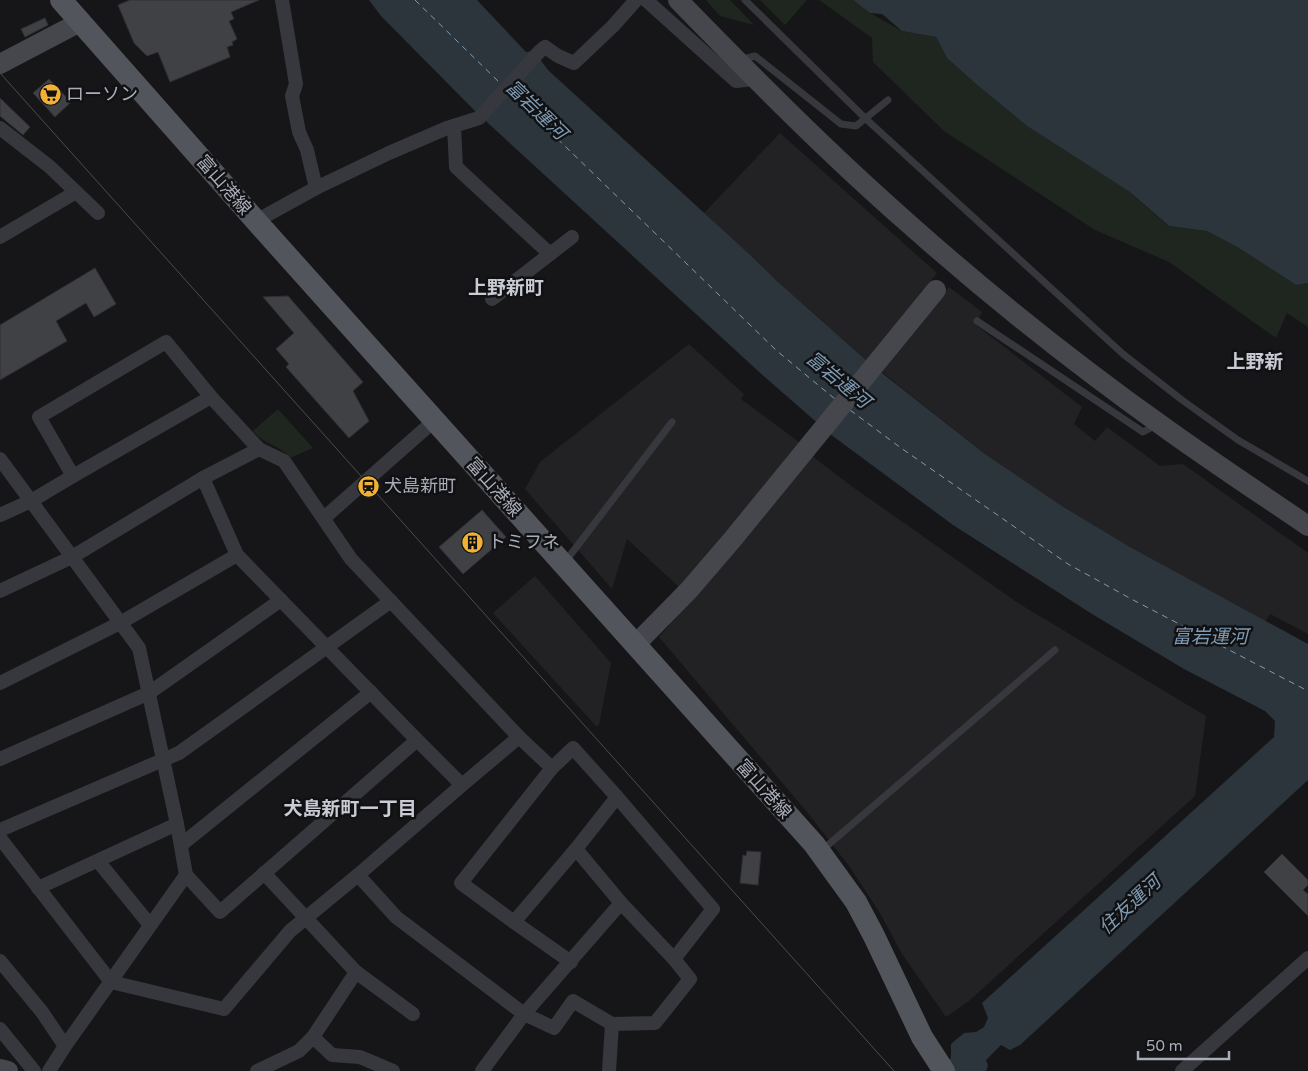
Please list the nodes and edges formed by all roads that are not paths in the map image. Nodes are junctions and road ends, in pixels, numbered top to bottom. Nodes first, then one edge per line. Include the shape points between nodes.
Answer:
1 (60, 0) edge
2 (282, 0) edge
3 (636, 0) edge
4 (646, 0) edge
5 (678, 0) edge
6 (745, 0) edge
7 (80, 22) junction
8 (736, 60) junction
9 (0, 64) edge
10 (754, 79) junction
11 (888, 100) dead end
12 (866, 119) junction
13 (454, 126) junction
14 (0, 128) edge
15 (316, 188) junction
16 (76, 192) junction
17 (98, 213) dead end
18 (256, 221) junction
19 (0, 237) edge
20 (572, 237) dead end
21 (550, 254) junction
22 (936, 290) dead end
23 (492, 299) dead end
24 (977, 321) dead end
25 (211, 397) junction
26 (435, 420) junction
27 (672, 422) dead end
28 (1158, 423) junction
29 (258, 449) junction
30 (0, 460) edge
31 (73, 476) junction
32 (203, 478) junction
33 (1308, 481) edge
34 (31, 501) junction
35 (0, 515) edge
36 (324, 518) junction
37 (1308, 526) edge
38 (238, 554) junction
39 (72, 557) junction
40 (563, 564) junction
41 (0, 591) edge
42 (281, 600) junction
43 (391, 601) junction
44 (120, 623) junction
45 (635, 645) junction
46 (327, 648) junction
47 (1055, 650) dead end
48 (0, 683) edge
49 (371, 692) junction
50 (149, 693) junction
51 (519, 737) junction
52 (417, 740) junction
53 (0, 759) edge
54 (163, 759) junction
55 (552, 768) junction
56 (462, 785) junction
57 (618, 797) junction
58 (177, 824) junction
59 (0, 830) edge
60 (0, 838) edge
61 (181, 845) junction
62 (828, 845) dead end
63 (576, 848) junction
64 (98, 861) junction
65 (264, 873) junction
66 (186, 875) junction
67 (358, 876) junction
68 (38, 888) junction
69 (621, 903) junction
70 (307, 918) junction
71 (514, 922) junction
72 (150, 925) junction
73 (1308, 958) edge
74 (674, 959) junction
75 (0, 961) edge
76 (571, 962) junction
77 (356, 972) junction
78 (111, 982) junction
79 (413, 1014) dead end
80 (524, 1014) junction
81 (612, 1024) junction
82 (0, 1028) edge
83 (313, 1037) junction
84 (65, 1046) junction
85 (940, 1065) edge
86 (0, 1070) edge
87 (8, 1071) edge
88 (34, 1071) edge
89 (49, 1071) edge
90 (257, 1071) edge
91 (393, 1071) edge
92 (482, 1071) edge
93 (609, 1071) edge
94 (1182, 1071) edge

1 - 7 main road, 富山港線
2 - 15 street via 296,84 292,96
3 - 13 street via 574,63 546,47 479,118
4 - 10 street via 736,81
5 - 8 street
6 - 12 lane
7 - 9 street
7 - 18 main road, 富山港線
8 - 10 street
8 - 12 lane via 755,56 841,124 856,126
10 - 28 street via 910,226 1043,336
11 - 12 lane
12 - 33 lane via 1123,354 1238,440
13 - 15 street
13 - 21 street via 456,167
14 - 16 street
15 - 18 street
16 - 17 street
16 - 19 street
18 - 26 main road, 富山港線
20 - 21 street
21 - 23 street
22 - 45 street via 695,583
24 - 28 lane via 1143,432
25 - 29 street
25 - 31 street
25 - 31 street via 166,342 39,417
26 - 36 street
26 - 40 main road, 富山港線
27 - 40 lane
28 - 37 street
29 - 32 street
29 - 36 street via 284,461
30 - 34 street
31 - 34 street
32 - 38 street
32 - 39 street
34 - 35 street
34 - 39 street
36 - 43 street via 351,558
38 - 42 street
38 - 44 street
39 - 41 street
39 - 44 street
40 - 45 main road, 富山港線
42 - 46 street
42 - 50 street
43 - 46 street
43 - 51 street
44 - 48 street
44 - 50 street via 139,648
45 - 85 main road, 富山港線 via 835,871 860,910 912,1019
46 - 49 street
46 - 54 street via 179,753
47 - 62 lane
49 - 52 street
49 - 61 street
50 - 53 street
50 - 54 street
51 - 55 street
51 - 56 street
52 - 56 street
52 - 65 street
54 - 58 street
54 - 59 street
55 - 57 street via 573,748
55 - 71 street via 461,883
56 - 67 street
57 - 63 street
57 - 74 street via 713,909
58 - 61 street
58 - 64 street
60 - 68 street
61 - 66 street
63 - 69 street
63 - 71 street
64 - 68 street
64 - 72 street
65 - 66 street via 220,912
65 - 70 street
66 - 72 street
67 - 70 street
67 - 80 street via 396,917
68 - 78 street
69 - 74 street
69 - 76 street
70 - 77 street
70 - 78 street via 290,931 224,1009
71 - 76 street
72 - 78 street
73 - 94 street
74 - 81 street via 690,979 655,1022
75 - 84 street
76 - 80 street
77 - 79 street
77 - 83 street
78 - 84 street
80 - 81 street via 554,1028 573,1001
80 - 92 street
81 - 93 street
82 - 88 street
83 - 90 street via 299,1051
83 - 91 street via 332,1055 360,1057
84 - 89 street
86 - 87 street

